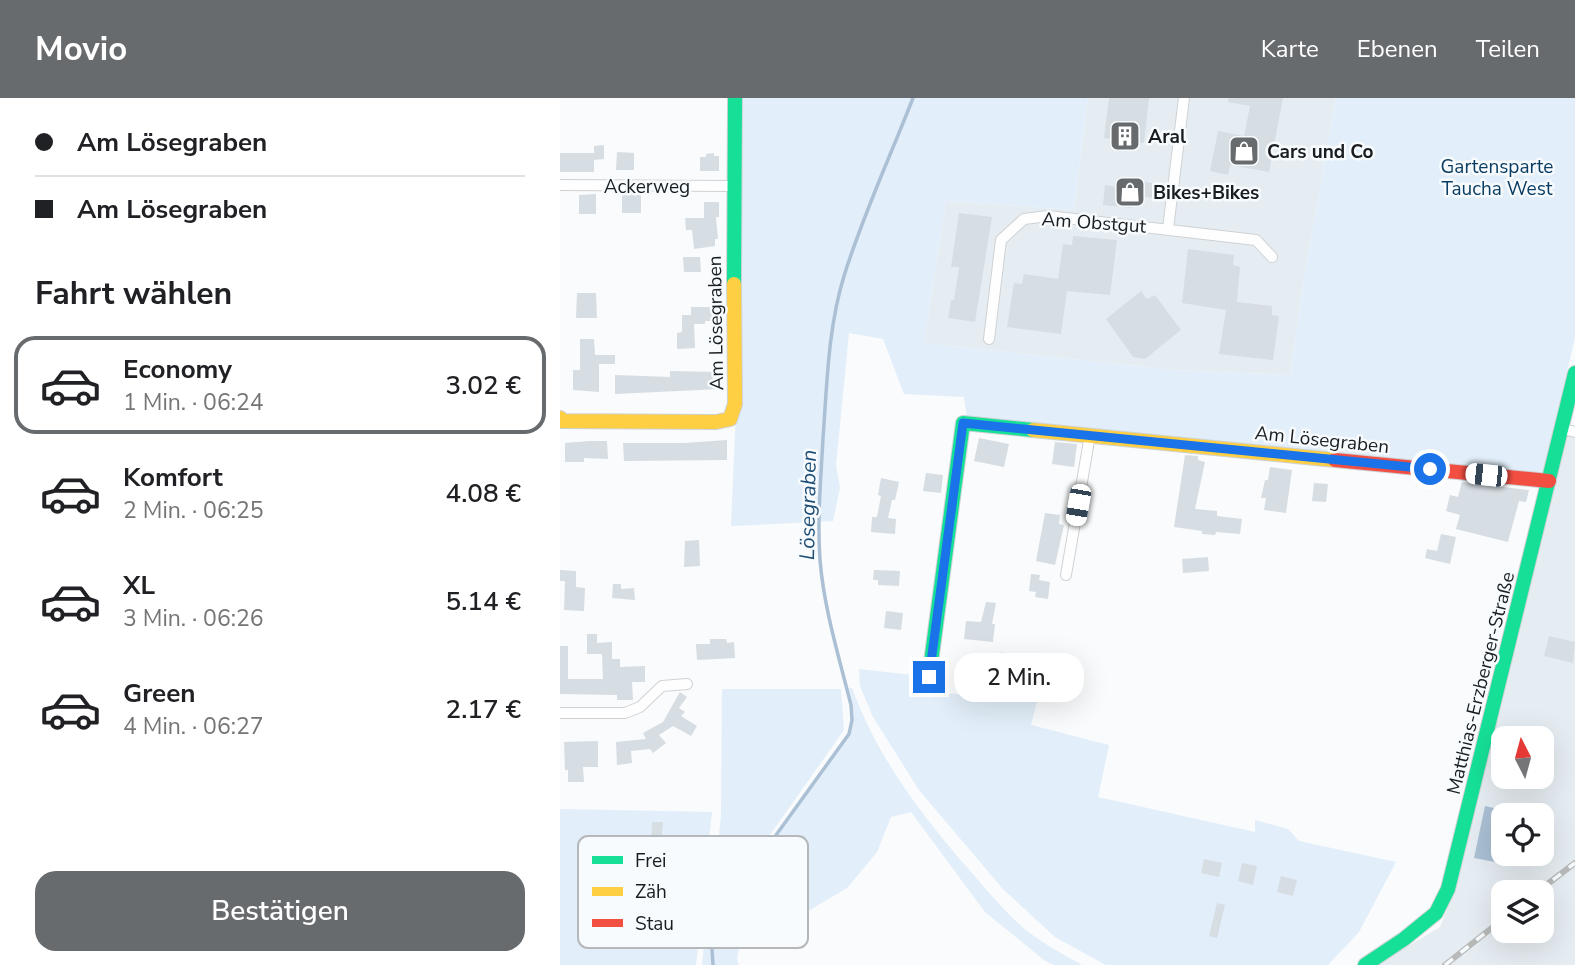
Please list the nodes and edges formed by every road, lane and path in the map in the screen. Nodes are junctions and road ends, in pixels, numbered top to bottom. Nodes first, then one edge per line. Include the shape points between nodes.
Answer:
1 (735, 98) edge
2 (1184, 98) edge
3 (560, 185) edge
4 (733, 187) junction
5 (1168, 229) junction
6 (1272, 257) dead end
7 (989, 339) dead end
8 (1575, 373) edge
9 (560, 419) edge
10 (1568, 430) edge
11 (1090, 435) junction
12 (1549, 481) junction
13 (1066, 575) dead end
14 (929, 677) dead end
15 (687, 684) dead end
16 (560, 713) edge
17 (1365, 965) edge

1 - 4 street, Am Lösegraben
2 - 5 street, Am Obstgut
3 - 4 street, Ackerweg
4 - 9 street, Am Lösegraben via 735,404 730,419
5 - 6 street, Am Obstgut via 1256,240
5 - 7 street, Am Obstgut via 1048,216 1024,219 1001,240
8 - 10 street, Matthias-Erzberger-Straße
10 - 12 street, Matthias-Erzberger-Straße
11 - 12 street, Am Lösegraben
11 - 13 street
11 - 14 street, Am Lösegraben via 963,423 938,648
12 - 17 street, Matthias-Erzberger-Straße via 1448,889 1436,913
15 - 16 street via 662,685 640,707 625,713

